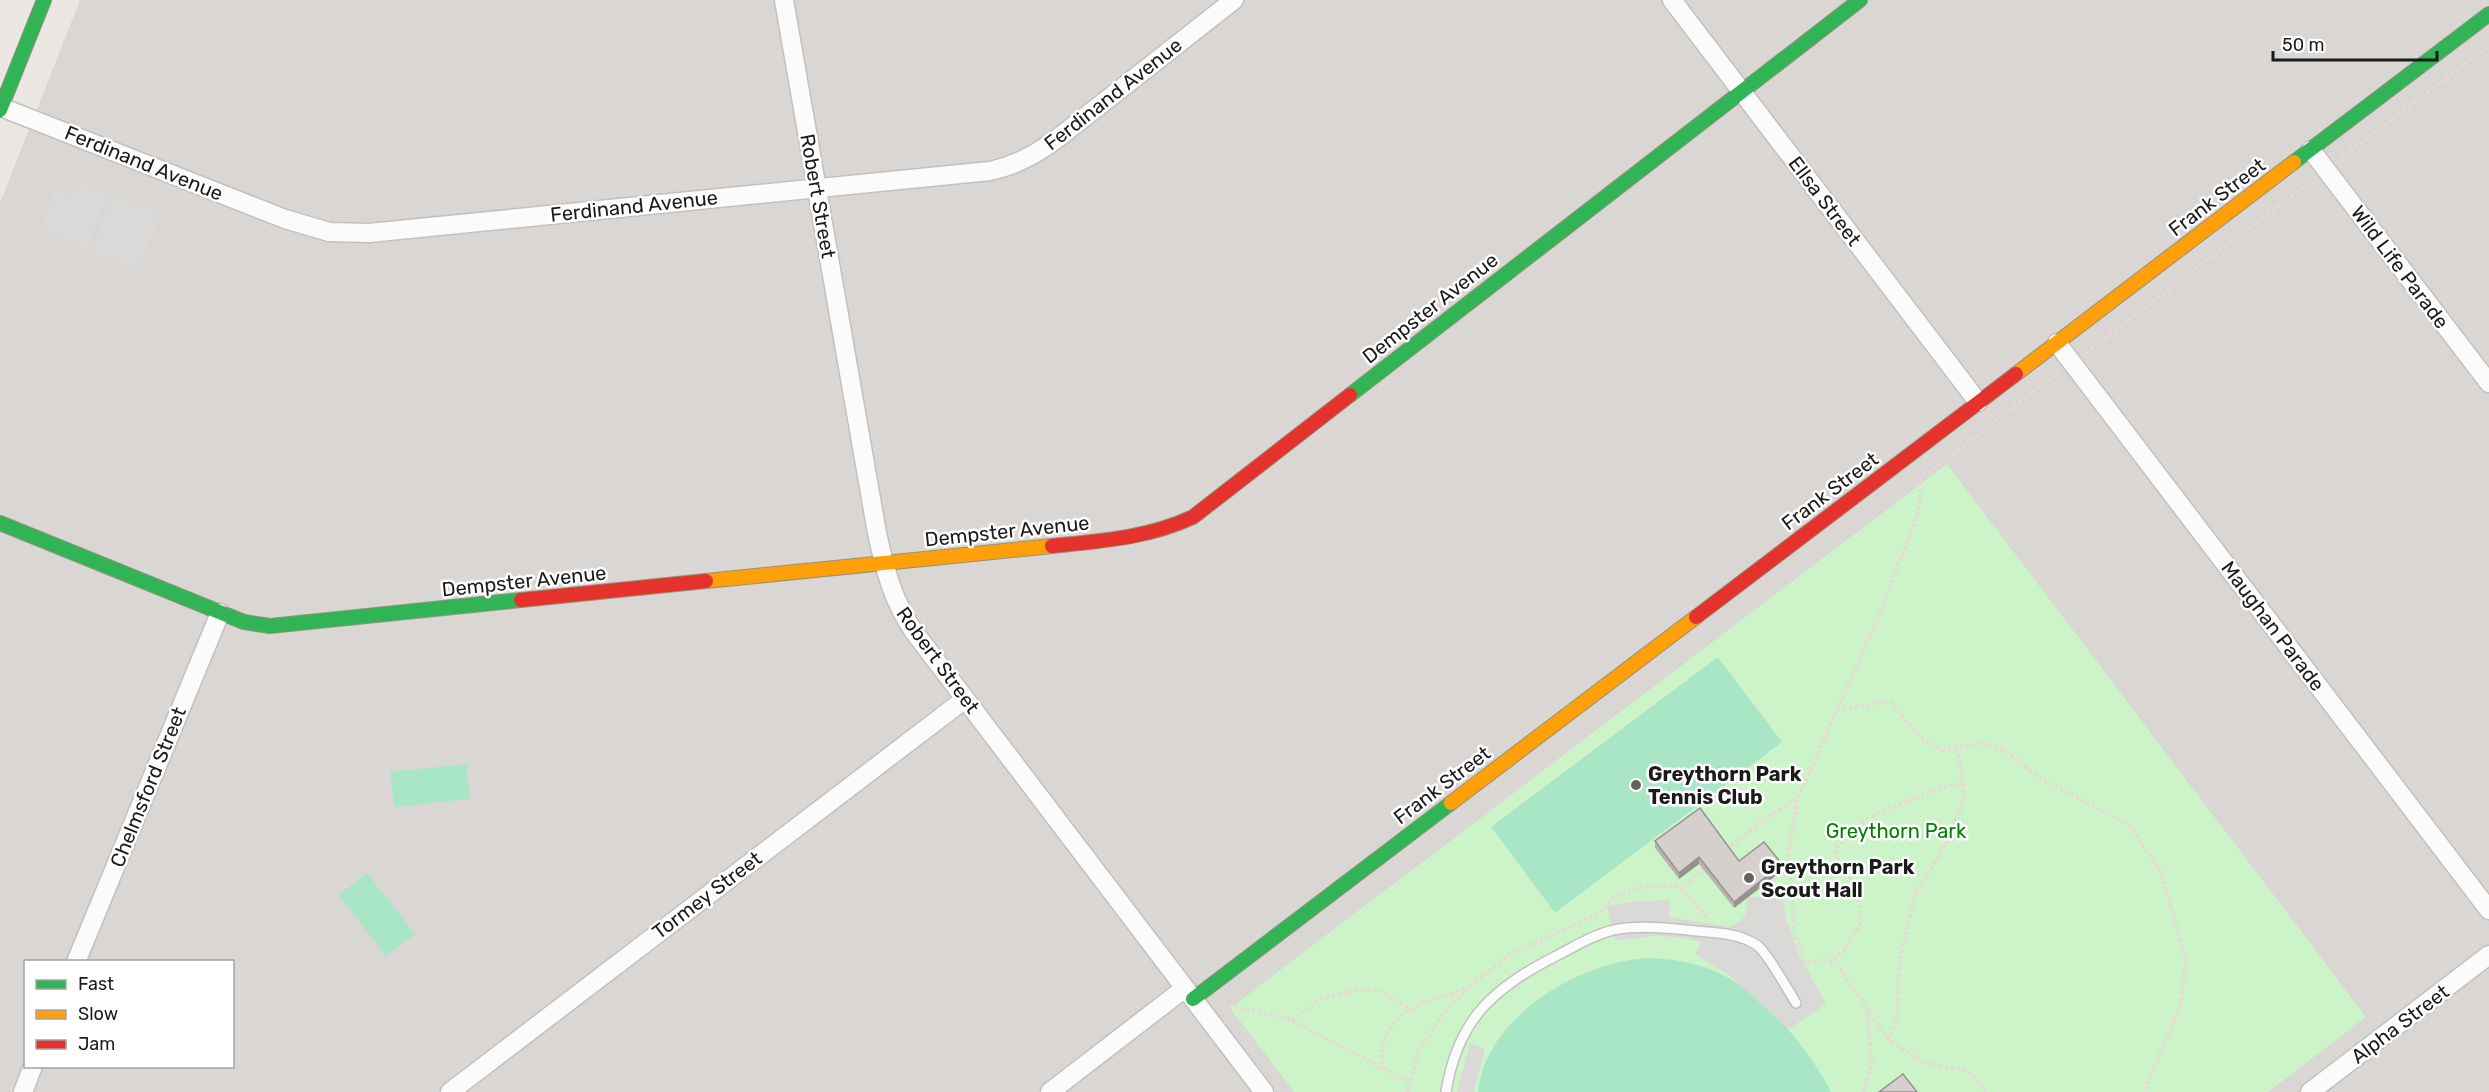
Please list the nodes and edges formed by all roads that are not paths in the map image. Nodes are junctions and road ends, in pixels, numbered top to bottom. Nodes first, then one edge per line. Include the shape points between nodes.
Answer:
1 (44, 0) edge
2 (784, 0) edge
3 (1234, 0) edge
4 (1672, 0) edge
5 (1860, 0) edge
6 (2489, 14) edge
7 (1742, 91) junction
8 (1, 108) edge
9 (2311, 150) junction
10 (817, 188) junction
11 (2057, 343) junction
12 (2489, 383) edge
13 (1978, 402) junction
14 (0, 523) edge
15 (883, 564) junction
16 (220, 613) junction
17 (965, 699) junction
18 (2489, 910) edge
19 (2489, 955) edge
20 (77, 960) edge
21 (1189, 994) junction
22 (1796, 1003) dead end
23 (32, 1068) edge
24 (23, 1092) edge
25 (450, 1092) edge
26 (1050, 1092) edge
27 (1264, 1092) edge
28 (1446, 1092) edge
29 (2310, 1092) edge

1 - 8 street
2 - 10 street, Robert Street
3 - 10 street, Ferdinand Avenue via 1058,138 1022,161 990,171
4 - 7 street, Ellsa Street
5 - 7 street, Dempster Avenue
6 - 9 street, Frank Street
7 - 13 street, Ellsa Street
7 - 15 street, Dempster Avenue via 1181,524 1127,538
8 - 10 street, Ferdinand Avenue via 285,219 347,234
9 - 11 street, Frank Street
9 - 12 street, Wild Life Parade
10 - 15 street, Robert Street
11 - 13 street, Frank Street
11 - 18 street, Maughan Parade
13 - 21 street, Frank Street
14 - 16 street, Dempster Avenue
15 - 16 street, Dempster Avenue via 270,626
15 - 17 street, Robert Street via 904,617
16 - 20 street, Chelmsford Street
17 - 21 street, Robert Street
17 - 25 street, Tormey Street
19 - 29 street, Alpha Street
21 - 26 street
21 - 27 street, Robert Street
22 - 28 lane via 1759,947 1735,935 1670,927 1618,929 1534,967 1497,993 1460,1041
23 - 24 street

